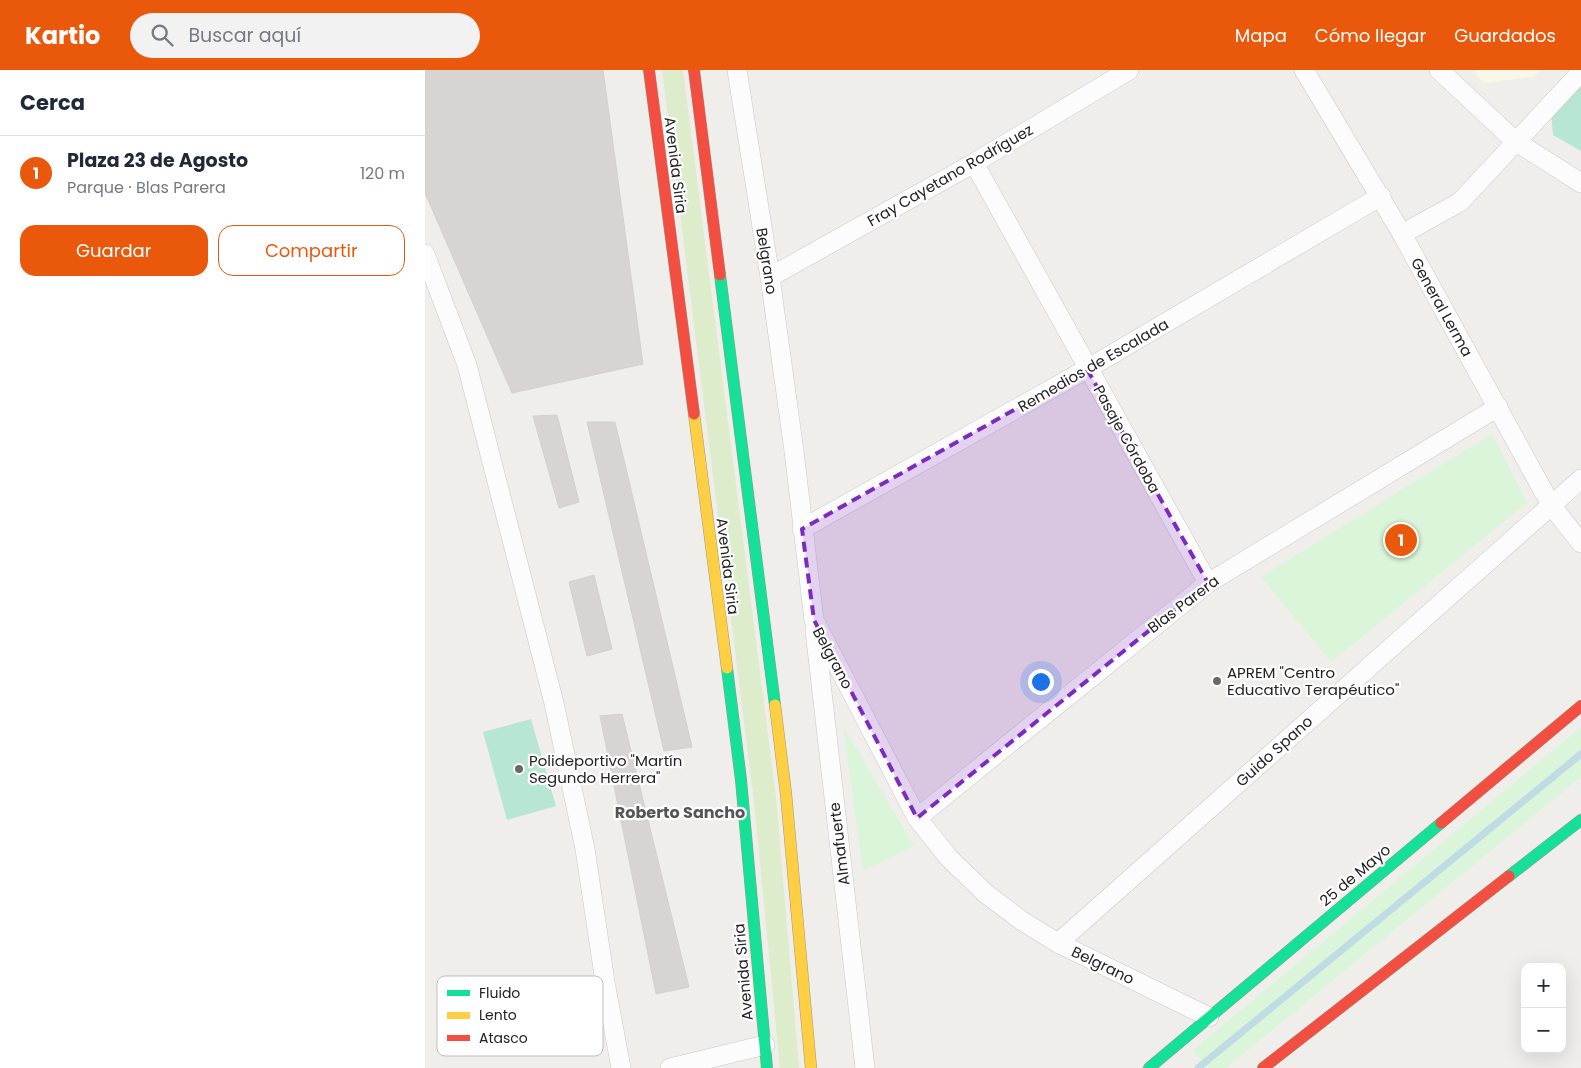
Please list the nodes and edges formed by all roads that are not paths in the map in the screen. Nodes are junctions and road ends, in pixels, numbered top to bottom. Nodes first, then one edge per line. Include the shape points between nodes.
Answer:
1 (649, 70) edge
2 (694, 70) edge
3 (737, 70) edge
4 (1129, 70) edge
5 (1304, 70) edge
6 (1439, 70) edge
7 (1581, 72) edge
8 (1515, 141) junction
9 (974, 163) junction
10 (1581, 184) edge
11 (1381, 196) junction
12 (1402, 234) junction
13 (425, 254) edge
14 (770, 277) junction
15 (1087, 369) junction
16 (1498, 407) junction
17 (1581, 479) edge
18 (1551, 505) junction
19 (802, 529) junction
20 (1581, 543) edge
21 (1208, 583) junction
22 (814, 620) junction
23 (1581, 706) edge
24 (917, 818) junction
25 (1581, 820) edge
26 (1058, 943) junction
27 (1209, 1017) junction
28 (765, 1045) junction
29 (1161, 1064) edge
30 (621, 1068) edge
31 (670, 1068) edge
32 (767, 1068) edge
33 (811, 1068) edge
34 (865, 1068) edge
35 (1263, 1068) edge

1 - 28 main road, Avenida Siria via 741,780
2 - 33 main road, Avenida Siria via 785,794
3 - 14 street, Belgrano
4 - 9 street, Fray Cayetano Rodríguez
5 - 11 street, General Lerma
6 - 8 street
7 - 8 street
8 - 10 street
8 - 12 street via 1460,202
9 - 14 street, Fray Cayetano Rodríguez
9 - 15 street, Pasaje Córdoba
11 - 12 street, General Lerma
11 - 15 street, Remedios de Escalada
12 - 16 street, General Lerma
13 - 30 street via 467,365 554,703 585,849
14 - 19 street, Belgrano
15 - 19 street, Remedios de Escalada
15 - 21 street, Pasaje Córdoba
16 - 18 street, General Lerma
16 - 21 street, Blas Parera
17 - 18 street, Guido Spano
18 - 20 street, General Lerma
18 - 26 street, Guido Spano
19 - 22 street, Belgrano
21 - 24 street, Blas Parera
22 - 24 street, Belgrano
22 - 34 street, Almafuerte
23 - 27 main road, 25 de Mayo
24 - 26 street, Belgrano via 949,858 985,893
25 - 35 main road
26 - 27 street, Belgrano
27 - 29 main road, 25 de Mayo
28 - 31 street
28 - 32 main road, Avenida Siria

